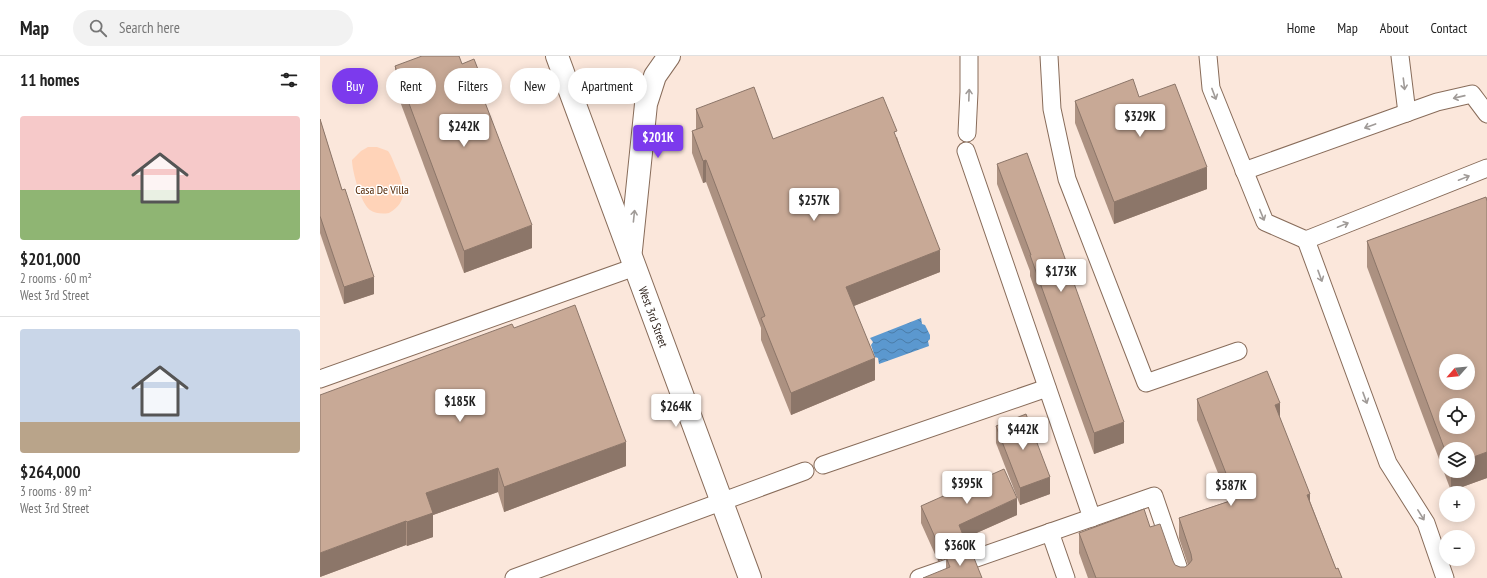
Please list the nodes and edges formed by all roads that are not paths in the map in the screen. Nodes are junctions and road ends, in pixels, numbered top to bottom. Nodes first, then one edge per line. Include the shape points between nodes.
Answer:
1 (557, 56) edge
2 (669, 56) edge
3 (969, 56) edge
4 (1049, 56) edge
5 (1208, 56) edge
6 (1400, 56) edge
7 (1407, 113) junction
8 (1487, 114) edge
9 (967, 133) dead end
10 (966, 151) dead end
11 (1487, 168) edge
12 (1244, 171) junction
13 (1306, 240) junction
14 (632, 261) junction
15 (1238, 351) dead end
16 (320, 379) edge
17 (1047, 388) junction
18 (823, 465) dead end
19 (805, 471) dead end
20 (722, 501) junction
21 (1092, 518) junction
22 (1050, 532) junction
23 (514, 578) edge
24 (750, 578) edge
25 (919, 578) edge
26 (1066, 578) edge
27 (1182, 578) edge
28 (1446, 578) edge

1 - 14 street, West 3rd Street
14 -> 2 street via 646,104 655,76
9 -> 3 lane
4 - 15 lane via 1052,110 1067,179 1146,383
5 -> 12 lane via 1211,88
6 -> 7 lane
8 -> 7 lane via 1472,94 1437,102
7 -> 12 lane
10 - 17 lane
13 -> 11 lane
12 -> 13 lane via 1265,222
13 -> 28 lane via 1388,463 1426,523
14 - 16 lane
14 - 20 street, West 3rd Street
17 - 18 lane
17 - 21 lane
19 - 20 lane
20 - 23 lane
20 - 24 street, West 3rd Street
21 - 22 lane
21 - 27 lane via 1154,496
22 - 25 lane
22 - 26 lane

